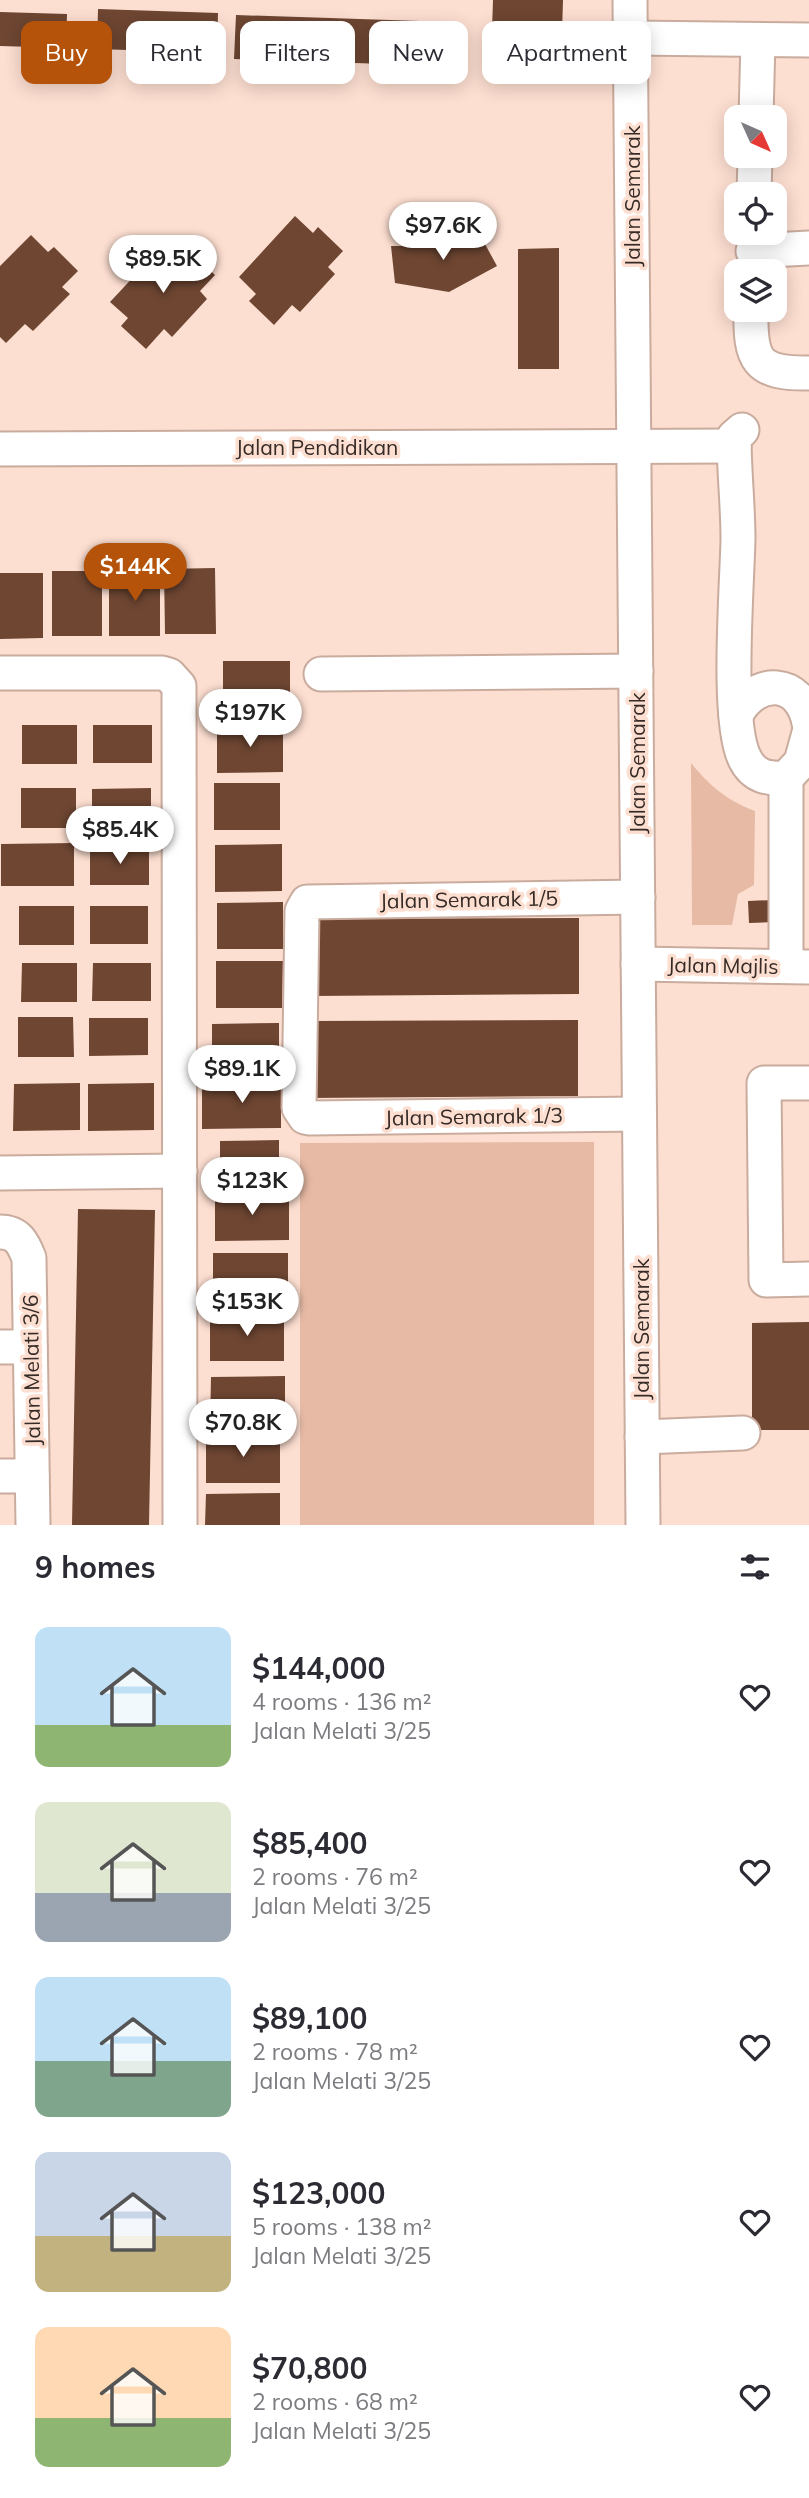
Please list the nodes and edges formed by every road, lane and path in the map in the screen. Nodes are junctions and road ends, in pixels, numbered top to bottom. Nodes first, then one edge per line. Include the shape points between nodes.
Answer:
1 (631, 0) edge
2 (631, 21) edge
3 (651, 38) edge
4 (758, 40) junction
5 (809, 40) edge
6 (631, 84) edge
7 (756, 105) edge
8 (809, 248) edge
9 (753, 252) edge
10 (751, 322) edge
11 (809, 373) edge
12 (634, 446) junction
13 (0, 449) edge
14 (636, 671) junction
15 (0, 673) edge
16 (321, 674) dead end
17 (736, 715) junction
18 (809, 723) edge
19 (809, 733) edge
20 (786, 778) junction
21 (638, 897) junction
22 (797, 906) edge
23 (638, 964) junction
24 (797, 967) edge
25 (809, 1083) edge
26 (639, 1114) junction
27 (310, 1118) joint
28 (180, 1171) junction
29 (0, 1172) edge
30 (0, 1232) edge
31 (809, 1279) edge
32 (15, 1347) edge
33 (743, 1433) dead end
34 (642, 1437) junction
35 (16, 1476) edge
36 (33, 1525) edge
37 (180, 1525) edge
38 (643, 1525) edge

1 - 2 street, Jalan Semarak
3 - 4 street
4 - 5 street
4 - 7 street
6 - 12 street, Jalan Semarak
8 - 9 street
10 - 11 street via 750,343 757,357 772,370
12 - 13 street, Jalan Pendidikan
12 - 14 street, Jalan Semarak
12 - 17 street, Jalan Pendidikan via 738,438
14 - 16 street
14 - 21 street, Jalan Semarak
15 - 28 street via 162,673 179,686
17 - 18 street via 752,693 773,687 796,694 806,707
17 - 20 street via 741,749 755,773 770,779
19 - 20 street via 801,762
20 - 22 street
21 - 23 street, Jalan Semarak
21 - 27 street, Jalan Semarak 1/5 via 312,900 303,906 299,1108
22 - 24 street
23 - 24 street, Jalan Majlis
23 - 26 street, Jalan Semarak
25 - 31 street via 764,1083 766,1280
26 - 27 street, Jalan Semarak 1/3
26 - 34 street, Jalan Semarak
28 - 29 street
28 - 37 street
30 - 32 street, Jalan Melati 3/6 via 23,1241 29,1258
32 - 35 street, Jalan Melati 3/6
33 - 34 street
34 - 38 street, Jalan Semarak
35 - 36 street, Jalan Melati 3/6

